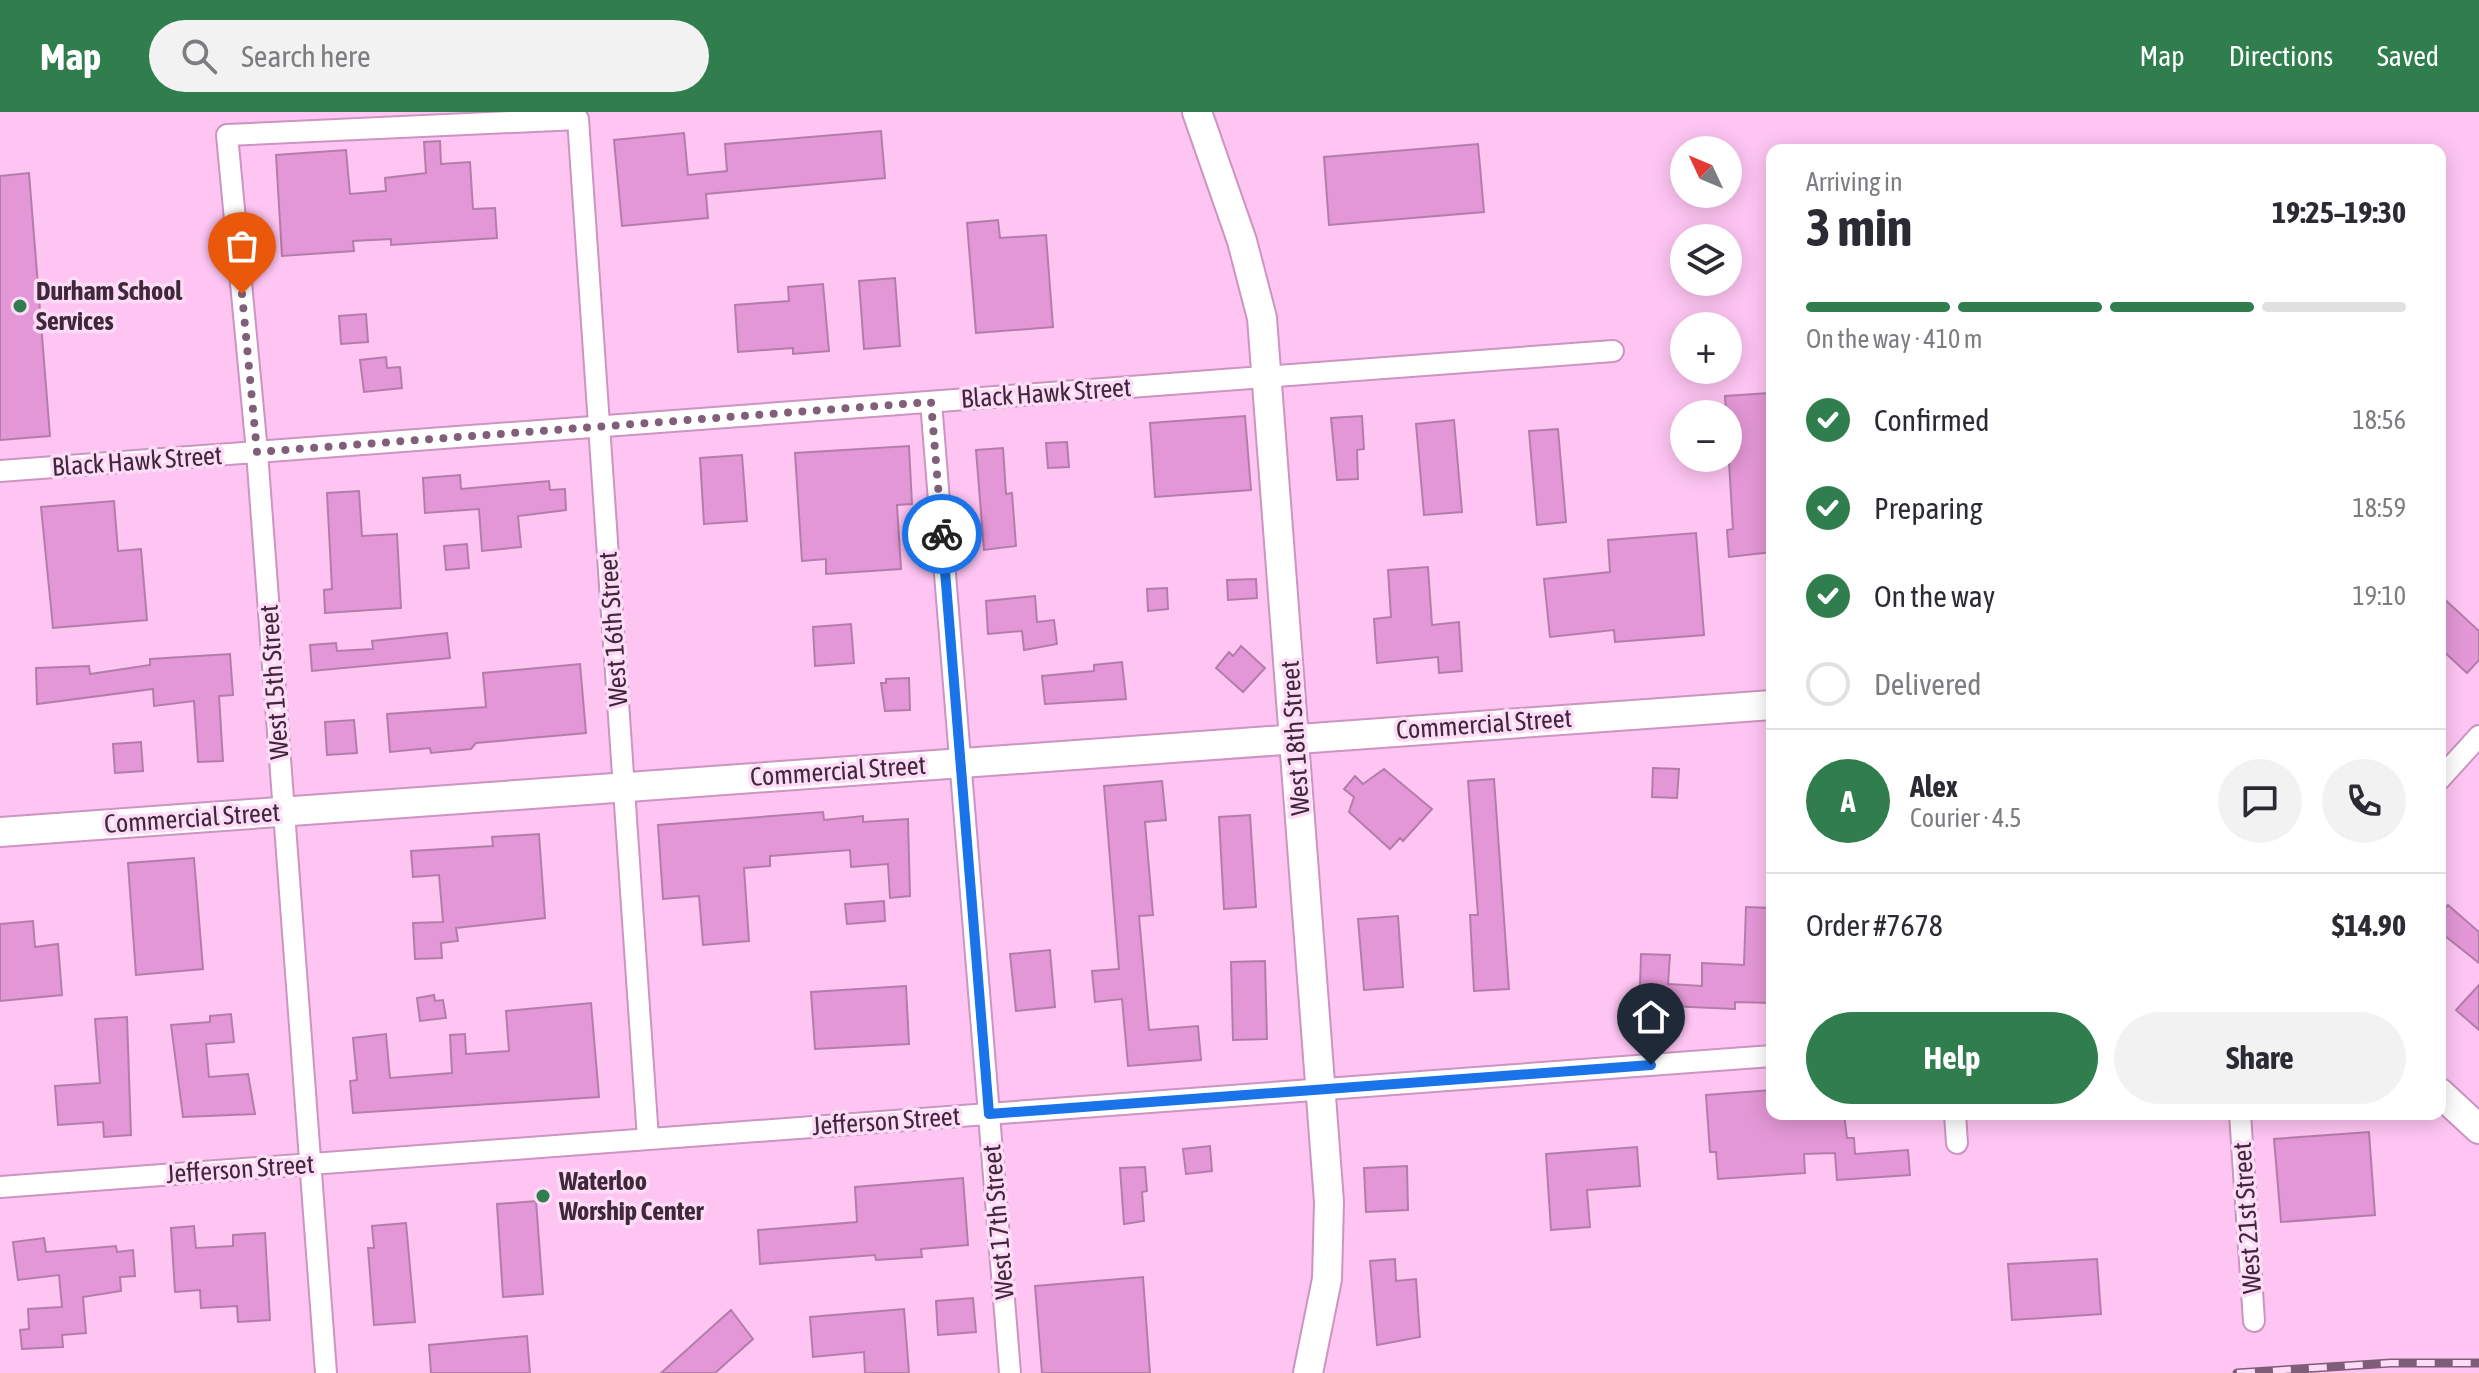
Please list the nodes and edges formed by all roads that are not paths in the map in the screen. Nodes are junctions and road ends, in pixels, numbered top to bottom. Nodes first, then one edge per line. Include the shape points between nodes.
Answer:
1 (1197, 112) edge
2 (578, 119) joint
3 (1613, 351) dead end
4 (1266, 377) junction
5 (931, 402) junction
6 (599, 427) junction
7 (257, 452) junction
8 (0, 471) edge
9 (1766, 705) edge
10 (2479, 736) edge
11 (1295, 737) junction
12 (960, 762) junction
13 (2446, 772) edge
14 (623, 786) junction
15 (283, 812) junction
16 (0, 832) edge
17 (1766, 1056) edge
18 (1319, 1089) junction
19 (2446, 1099) edge
20 (989, 1114) junction
21 (1955, 1120) edge
22 (2240, 1120) edge
23 (2479, 1129) edge
24 (648, 1139) junction
25 (1957, 1143) dead end
26 (310, 1164) junction
27 (0, 1187) edge
28 (2254, 1321) dead end
29 (326, 1373) edge
30 (1010, 1373) edge
31 (1308, 1373) edge

1 - 4 street, West 18th Street via 1257,296
2 - 6 street, West 16th Street
2 - 7 street, West 15th Street via 227,135
3 - 4 street, Black Hawk Street
4 - 5 street, Black Hawk Street
4 - 11 street, West 18th Street
5 - 6 street, Black Hawk Street
5 - 12 street, West 17th Street
6 - 7 street, Black Hawk Street
6 - 14 street, West 16th Street
7 - 8 street, Black Hawk Street
7 - 15 street, West 15th Street
9 - 11 street, Commercial Street
10 - 13 street
11 - 12 street, Commercial Street
11 - 18 street, West 18th Street
12 - 14 street, Commercial Street
12 - 20 street, West 17th Street
14 - 15 street, Commercial Street
14 - 24 street, West 16th Street
15 - 16 street, Commercial Street
15 - 26 street, West 15th Street
17 - 18 street, Jefferson Street
18 - 20 street, Jefferson Street
18 - 31 street, West 18th Street via 1329,1237 1320,1322
19 - 23 street
20 - 24 street, Jefferson Street
20 - 30 street, West 17th Street
21 - 25 street
22 - 28 street, West 21st Street
24 - 26 street, Jefferson Street
26 - 27 street, Jefferson Street
26 - 29 street, West 15th Street

